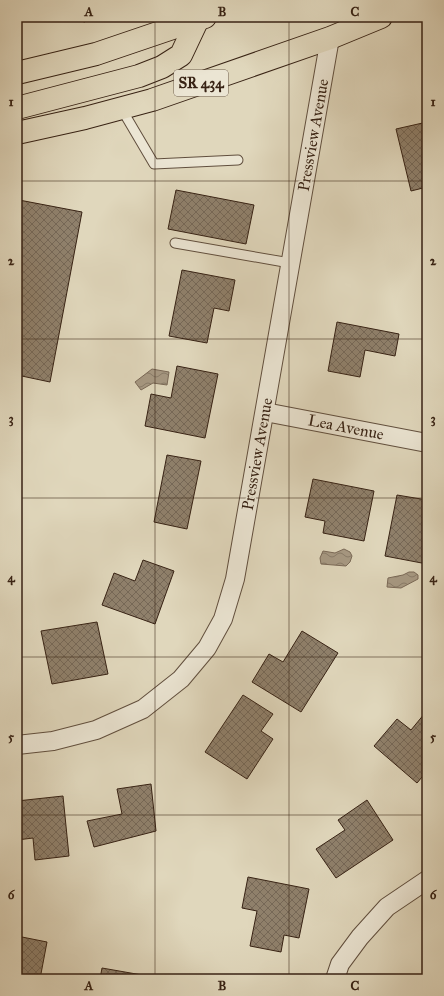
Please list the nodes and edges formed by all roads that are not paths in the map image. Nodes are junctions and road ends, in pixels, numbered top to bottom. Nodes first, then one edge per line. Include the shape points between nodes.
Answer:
1 (337, 17) edge
2 (381, 17) edge
3 (200, 18) edge
4 (330, 38) junction
5 (17, 73) edge
6 (17, 108) edge
7 (121, 108) junction
8 (17, 134) edge
9 (238, 160) dead end
10 (175, 242) dead end
11 (290, 263) junction
12 (265, 412) junction
13 (427, 442) edge
14 (17, 745) edge
15 (427, 880) edge
16 (335, 979) edge

1 - 4 main road
2 - 4 main road, SR 434
3 - 5 main road via 96,54
3 - 6 main road via 181,55 162,67 139,76
4 - 7 main road, SR 434
4 - 11 street, Pressview Avenue
7 - 8 main road, SR 434
7 - 9 lane via 154,164
10 - 11 lane
11 - 12 street, Pressview Avenue
12 - 13 street, Lea Avenue
12 - 14 street, Pressview Avenue via 234,579 223,619 207,648 181,679 142,709 96,730 52,741
15 - 16 street via 387,906 340,964

